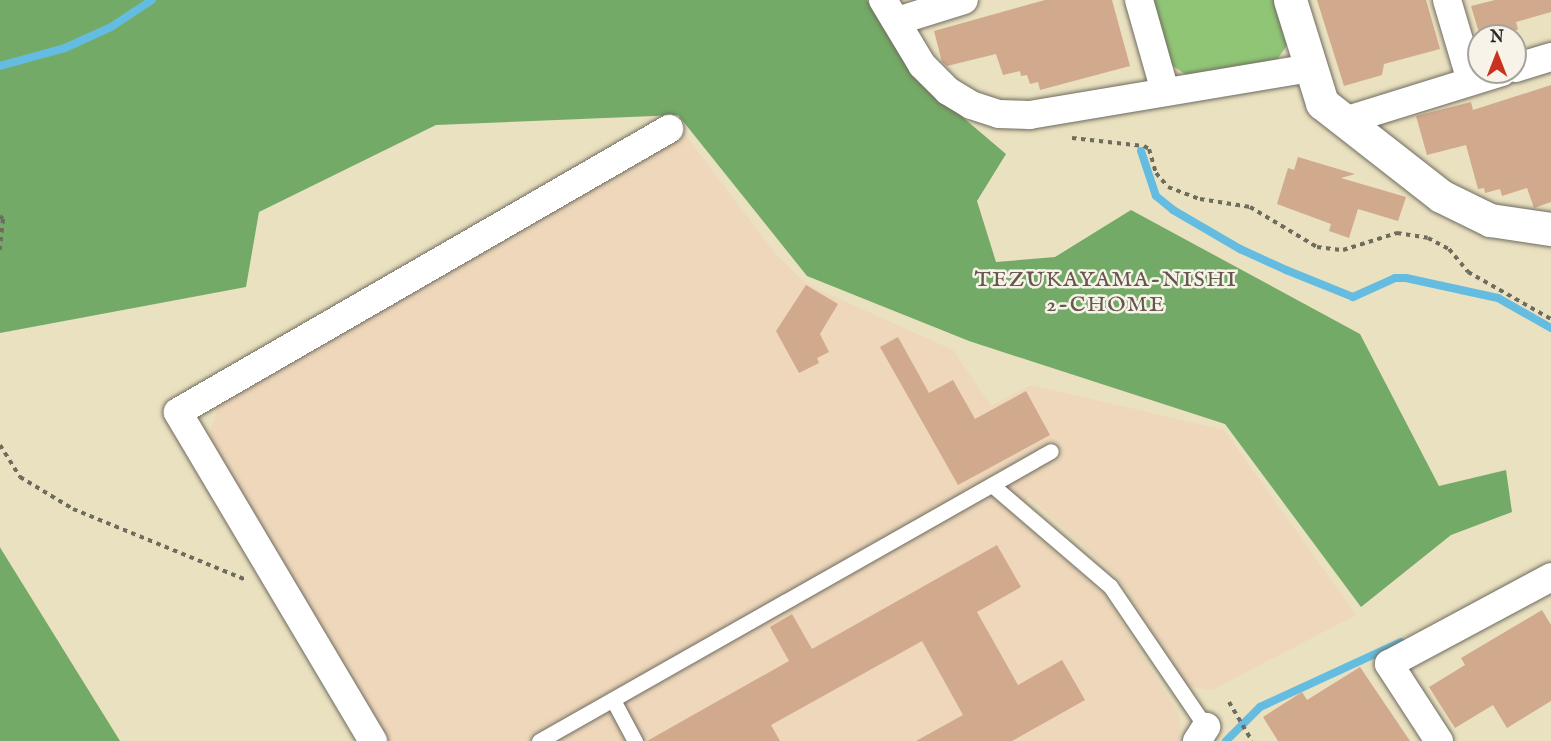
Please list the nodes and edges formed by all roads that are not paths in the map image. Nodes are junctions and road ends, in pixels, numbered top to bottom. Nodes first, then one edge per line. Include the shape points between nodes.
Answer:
1 (964, 0) edge
2 (1139, 0) edge
3 (1290, 0) edge
4 (1447, 0) edge
5 (890, 11) edge
6 (1551, 57) edge
7 (1527, 64) edge
8 (1310, 68) junction
9 (1467, 68) edge
10 (1467, 82) edge
11 (1165, 91) junction
12 (1344, 121) junction
13 (669, 129) dead end
14 (1551, 229) edge
15 (1051, 451) dead end
16 (992, 485) junction
17 (1551, 577) edge
18 (613, 700) junction
19 (1202, 734) edge
20 (373, 741) edge
21 (538, 741) edge
22 (635, 741) edge
23 (1439, 741) edge

1 - 5 street
2 - 11 street
3 - 8 street
4 - 9 street
5 - 11 street via 922,65 948,91 971,105 999,114 1030,115
6 - 7 street
8 - 11 street
8 - 12 street via 1322,103
10 - 12 street
12 - 14 street via 1441,196 1490,220
13 - 20 street via 178,412
15 - 16 lane
16 - 18 lane
16 - 19 lane via 1110,586
17 - 23 street via 1389,664
18 - 21 lane
18 - 22 lane

